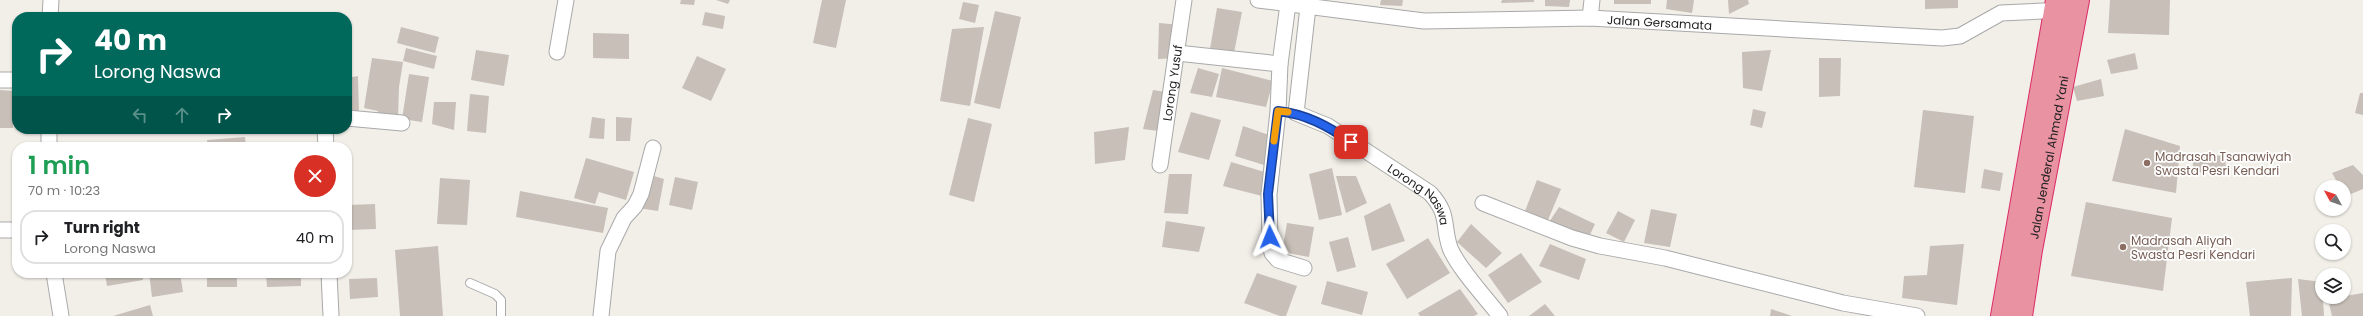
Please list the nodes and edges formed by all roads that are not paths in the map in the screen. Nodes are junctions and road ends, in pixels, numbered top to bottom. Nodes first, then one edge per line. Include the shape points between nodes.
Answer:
1 (51, 0) edge
2 (566, 0) edge
3 (1184, 0) edge
4 (1258, 0) edge
5 (1592, 0) edge
6 (1288, 4) junction
7 (2066, 5) edge
8 (1308, 7) junction
9 (50, 12) edge
10 (1590, 18) junction
11 (557, 52) dead end
12 (1177, 53) junction
13 (1280, 64) junction
14 (0, 80) edge
15 (12, 80) edge
16 (1278, 111) junction
17 (1296, 113) junction
18 (352, 118) edge
19 (402, 123) dead end
20 (653, 148) dead end
21 (1160, 165) dead end
22 (1483, 203) dead end
23 (0, 230) edge
24 (12, 230) edge
25 (1304, 268) dead end
26 (55, 278) edge
27 (329, 278) edge
28 (470, 283) dead end
29 (62, 316) edge
30 (331, 316) edge
31 (501, 316) edge
32 (601, 316) edge
33 (1500, 316) edge
34 (1917, 316) edge
35 (2002, 316) edge
36 (2021, 316) edge

1 - 9 street
2 - 11 street
3 - 12 street, Lorong Yusuf
4 - 6 street, Jalan Gersamata
5 - 10 street
6 - 8 street, Jalan Gersamata
6 - 13 street
7 - 10 street, Jalan Gersamata via 2001,13 1960,36 1942,38
7 - 35 highway, Jalan Jenderal Ahmad Yani
7 - 36 highway, Jalan Jenderal Ahmad Yani
8 - 10 street, Jalan Gersamata via 1439,22
8 - 17 street
12 - 13 street
12 - 21 street, Lorong Yusuf
13 - 16 street
14 - 15 street
16 - 17 street, Lorong Naswa
16 - 25 street via 1268,194 1270,244 1272,253 1278,260
17 - 33 street, Lorong Naswa via 1328,126 1430,193 1440,204 1445,216 1450,248
18 - 19 street
20 - 32 street via 641,194 635,206 624,218 608,251
22 - 34 street via 1572,238 1600,246 1665,258 1843,303
23 - 24 street
26 - 29 street
27 - 30 street
28 - 31 lane via 495,294 501,300

